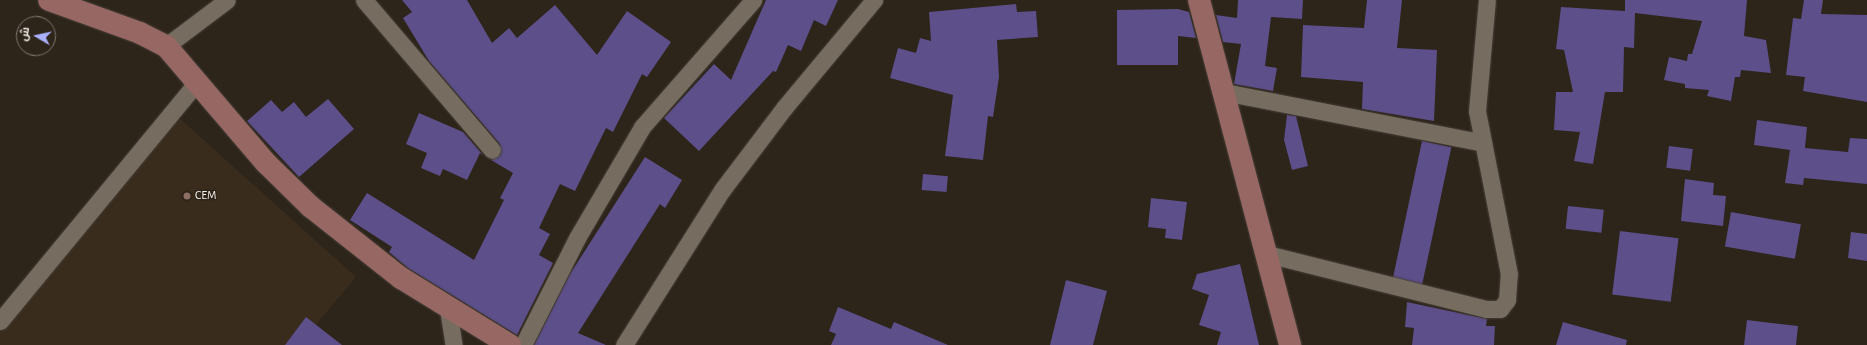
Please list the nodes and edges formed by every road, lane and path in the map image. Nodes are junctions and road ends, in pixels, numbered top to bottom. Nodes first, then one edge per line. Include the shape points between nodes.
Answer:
1 (49, 0) edge
2 (227, 0) edge
3 (364, 0) edge
4 (753, 0) edge
5 (874, 0) edge
6 (1199, 0) edge
7 (1487, 0) edge
8 (166, 46) junction
9 (197, 82) junction
10 (1224, 92) junction
11 (1484, 143) junction
12 (492, 150) dead end
13 (1267, 254) junction
14 (448, 309) junction
15 (0, 321) edge
16 (454, 345) edge
17 (510, 345) edge
18 (523, 345) edge
19 (624, 345) edge
20 (1290, 345) edge

1 - 8 street via 140,33
2 - 8 street
3 - 12 street
4 - 18 street via 642,127 577,238
5 - 19 street via 784,108 722,190
6 - 10 street
7 - 11 street via 1477,90
8 - 9 street
9 - 14 street via 266,163 311,206 394,273
9 - 15 street
10 - 11 street
10 - 13 street
11 - 13 street via 1508,274 1507,300 1500,309 1486,309
13 - 20 street
14 - 16 street
14 - 17 street

